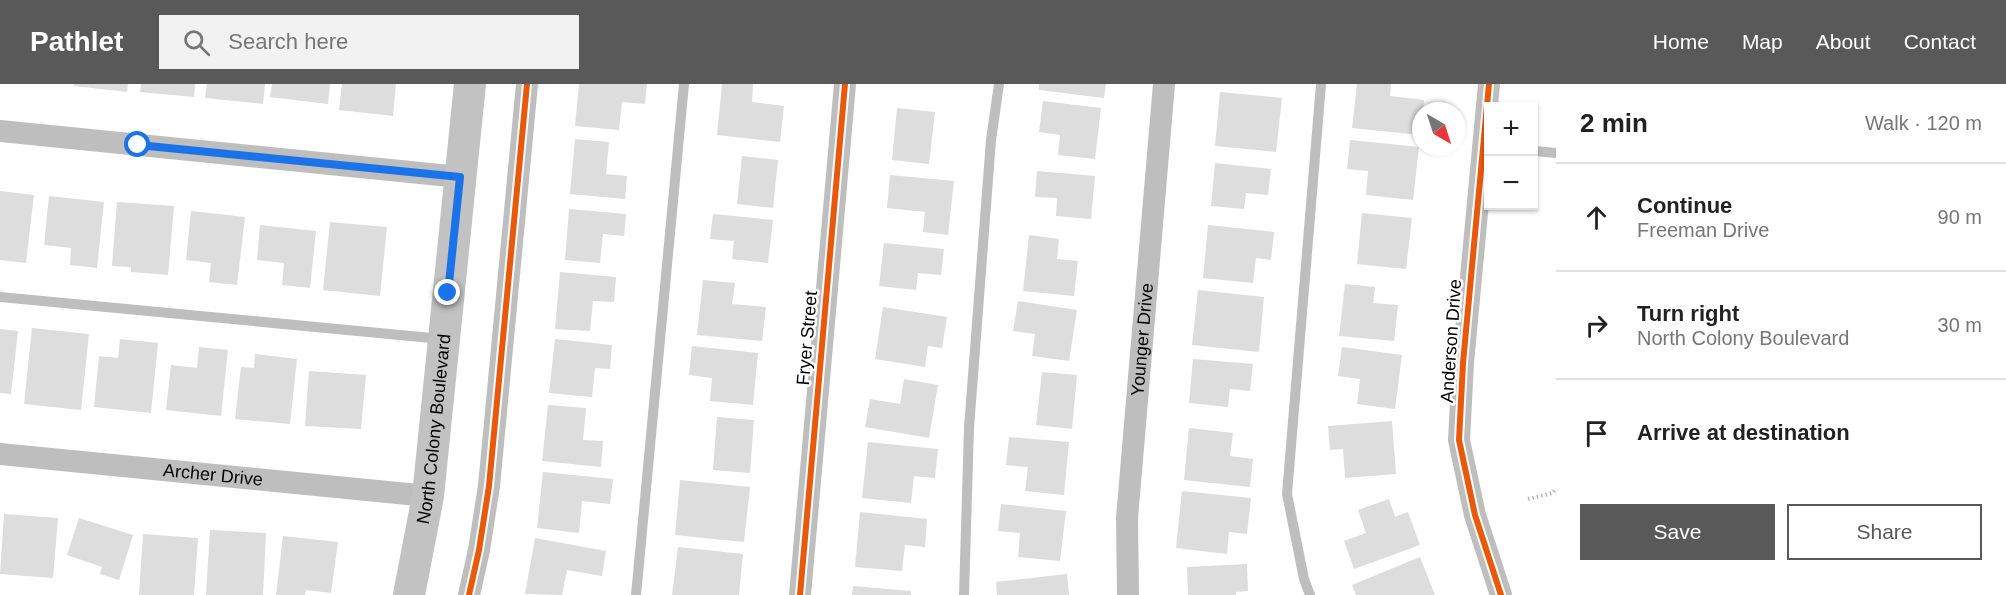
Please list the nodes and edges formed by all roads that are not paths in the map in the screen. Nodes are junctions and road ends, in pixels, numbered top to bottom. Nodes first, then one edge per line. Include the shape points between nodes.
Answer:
1 (470, 84) edge
2 (527, 84) edge
3 (684, 84) edge
4 (845, 84) edge
5 (999, 84) edge
6 (1164, 84) edge
7 (1320, 84) edge
8 (1489, 84) edge
9 (1488, 102) edge
10 (0, 131) edge
11 (1538, 151) edge
12 (1556, 153) edge
13 (1485, 156) edge
14 (460, 177) junction
15 (0, 297) edge
16 (443, 339) junction
17 (0, 454) edge
18 (428, 496) junction
19 (409, 595) edge
20 (469, 595) edge
21 (636, 595) edge
22 (800, 595) edge
23 (964, 595) edge
24 (1128, 595) edge
25 (1310, 595) edge
26 (1501, 595) edge

1 - 14 main road, North Colony Boulevard
2 - 20 street via 489,486
3 - 21 lane
4 - 22 street, Fryer Street
5 - 23 lane via 991,140 969,428
6 - 24 street, Younger Drive via 1127,518
7 - 25 lane via 1287,494
8 - 9 street, Anderson Drive
10 - 14 street
11 - 12 lane
13 - 26 street, Anderson Drive via 1462,363 1459,440 1475,515
14 - 16 main road, North Colony Boulevard
15 - 16 lane
16 - 18 main road, North Colony Boulevard
17 - 18 street, Archer Drive
18 - 19 main road, North Colony Boulevard

